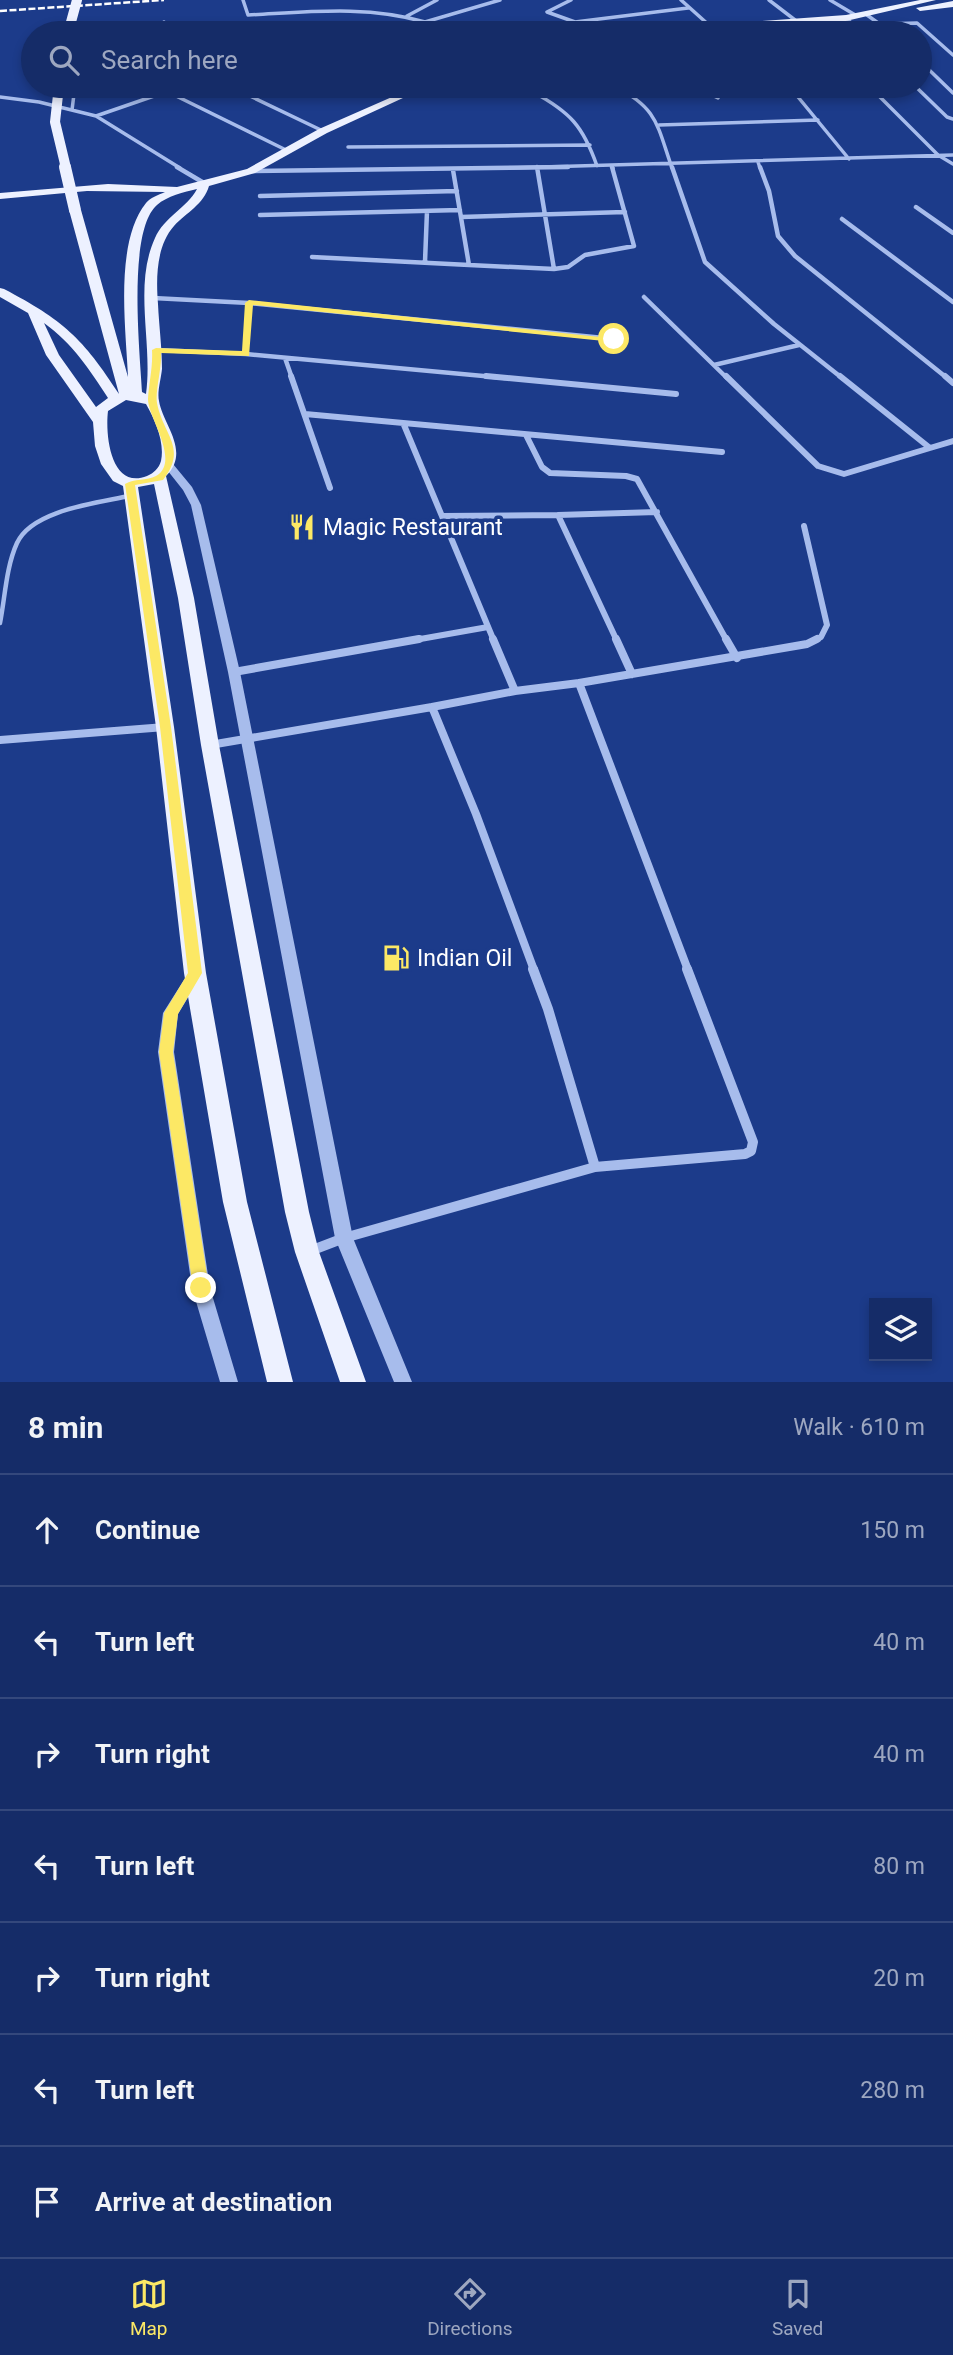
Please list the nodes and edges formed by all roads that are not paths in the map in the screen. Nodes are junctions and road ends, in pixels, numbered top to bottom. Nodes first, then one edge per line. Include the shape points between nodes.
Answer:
1 (77, 0) edge
2 (243, 0) edge
3 (429, 0) edge
4 (439, 0) edge
5 (500, 0) edge
6 (571, 0) edge
7 (681, 0) edge
8 (769, 0) edge
9 (830, 0) edge
10 (932, 0) edge
11 (953, 4) edge
12 (688, 8) junction
13 (861, 15) junction
14 (407, 16) junction
15 (71, 21) edge
16 (422, 21) edge
17 (428, 21) edge
18 (572, 21) edge
19 (583, 21) edge
20 (704, 21) edge
21 (799, 21) joint
22 (861, 21) edge
23 (875, 21) edge
24 (932, 36) edge
25 (953, 55) edge
26 (932, 73) edge
27 (953, 93) edge
28 (0, 97) edge
29 (58, 98) edge
30 (74, 98) edge
31 (141, 98) edge
32 (185, 98) edge
33 (254, 98) edge
34 (397, 98) edge
35 (544, 98) edge
36 (635, 98) edge
37 (799, 98) edge
38 (881, 98) edge
39 (927, 98) edge
40 (72, 110) junction
41 (96, 116) junction
42 (953, 119) edge
43 (818, 120) junction
44 (659, 125) junction
45 (323, 131) junction
46 (590, 145) junction
47 (348, 147) dead end
48 (286, 150) junction
49 (938, 155) junction
50 (953, 155) edge
51 (849, 159) junction
52 (758, 162) junction
53 (953, 164) edge
54 (612, 165) junction
55 (673, 165) junction
56 (597, 166) junction
57 (537, 167) junction
58 (453, 170) junction
59 (251, 171) junction
60 (204, 183) junction
61 (176, 191) junction
62 (457, 191) junction
63 (0, 196) edge
64 (260, 196) dead end
65 (197, 199) junction
66 (916, 207) dead end
67 (460, 210) junction
68 (427, 211) junction
69 (625, 212) junction
70 (260, 215) dead end
71 (547, 215) junction
72 (461, 217) junction
73 (842, 219) dead end
74 (953, 233) edge
75 (312, 257) dead end
76 (425, 262) junction
77 (469, 265) junction
78 (554, 269) junction
79 (1, 293) edge
80 (644, 297) dead end
81 (153, 298) junction
82 (953, 302) edge
83 (249, 303) junction
84 (34, 312) junction
85 (614, 339) dead end
86 (799, 345) junction
87 (156, 350) junction
88 (246, 354) junction
89 (285, 358) junction
90 (715, 365) junction
91 (953, 383) edge
92 (676, 394) dead end
93 (125, 397) junction
94 (152, 401) junction
95 (305, 414) junction
96 (99, 420) junction
97 (404, 425) junction
98 (526, 435) junction
99 (953, 441) edge
100 (930, 448) junction
101 (722, 452) dead end
102 (164, 472) junction
103 (330, 488) dead end
104 (131, 490) junction
105 (657, 512) junction
106 (558, 515) junction
107 (442, 516) junction
108 (804, 526) dead end
109 (0, 622) edge
110 (488, 627) junction
111 (737, 657) junction
112 (234, 673) junction
113 (632, 674) junction
114 (579, 683) junction
115 (515, 691) junction
116 (432, 708) junction
117 (165, 727) junction
118 (245, 738) junction
119 (0, 740) edge
120 (210, 745) junction
121 (195, 973) junction
122 (595, 1167) junction
123 (344, 1238) junction
124 (307, 1252) junction
125 (229, 1382) edge
126 (280, 1382) edge
127 (354, 1382) edge
128 (403, 1382) edge

1 - 15 main road, bridge
2 - 14 street via 248,15 369,12
3 - 4 street
4 - 14 street
5 - 17 street
6 - 18 street via 547,12
7 - 12 street
8 - 21 street
9 - 13 street
10 - 13 main road
11 - 13 main road
12 - 19 street
12 - 20 street
13 - 21 main road
13 - 22 street
13 - 23 street
14 - 16 street
24 - 25 street
26 - 27 street
28 - 40 street
29 - 93 main road, bridge via 55,122
30 - 40 street
31 - 41 street
32 - 48 street
33 - 45 street
34 - 45 main road
35 - 46 street via 577,121
36 - 44 street via 645,104
37 - 43 street
38 - 49 street
39 - 42 street
40 - 41 street
41 - 60 street
43 - 44 street
43 - 51 street
44 - 55 street
45 - 48 main road
46 - 47 street
46 - 56 street
48 - 59 main road
49 - 50 street
49 - 51 street
49 - 53 street
51 - 52 street
52 - 55 street
52 - 91 street via 778,236 795,256
54 - 55 street
54 - 56 street
54 - 69 street
55 - 86 street via 705,262
56 - 57 street
57 - 58 street
57 - 71 street
58 - 59 street
58 - 62 street
59 - 60 main road
60 - 61 main road
60 - 65 main road
61 - 63 main road via 83,187
61 - 65 main road
61 - 93 main road via 152,203 134,245
62 - 64 street
62 - 67 street
65 - 81 main road via 163,230 154,258
66 - 74 street
67 - 68 street
67 - 72 street
68 - 70 street
68 - 76 street
69 - 71 street
69 - 78 street via 632,248 585,255 568,267
71 - 72 street
71 - 78 street
72 - 77 street
73 - 82 street
75 - 76 street
76 - 77 street
77 - 78 street
79 - 84 main road
80 - 90 street
81 - 83 street
81 - 87 main road
83 - 85 street
83 - 88 street
84 - 93 main road via 85,353
84 - 96 main road via 48,348
86 - 90 street
86 - 100 street
87 - 88 street
87 - 94 main road via 158,371
88 - 89 street
89 - 92 street
89 - 95 street
90 - 100 street via 818,466 833,473 844,474
93 - 94 main road
93 - 96 main road via 101,410
94 - 102 main road via 170,458
95 - 97 street
95 - 103 street
96 - 104 main road via 111,469
97 - 98 street
97 - 107 street
98 - 101 street
98 - 105 street via 542,467 550,473 633,477
99 - 100 street
102 - 104 main road
102 - 112 street via 188,489 196,506
102 - 120 main road
104 - 109 lane via 42,518 28,527 18,541
104 - 117 main road
105 - 106 street
105 - 111 street
106 - 107 street
106 - 113 street
107 - 110 street
108 - 111 street via 827,625 821,638
110 - 112 street
110 - 115 street
111 - 113 street
112 - 118 street
113 - 114 street
114 - 115 street
114 - 122 street via 754,1142 745,1154
115 - 116 street
116 - 118 street
116 - 122 street via 548,1009
117 - 119 street
117 - 121 main road
118 - 120 street
118 - 123 street
120 - 124 main road
121 - 125 street via 171,1013 166,1052 201,1288
121 - 126 main road via 235,1202
122 - 123 street
123 - 124 street
123 - 128 street
124 - 127 main road

